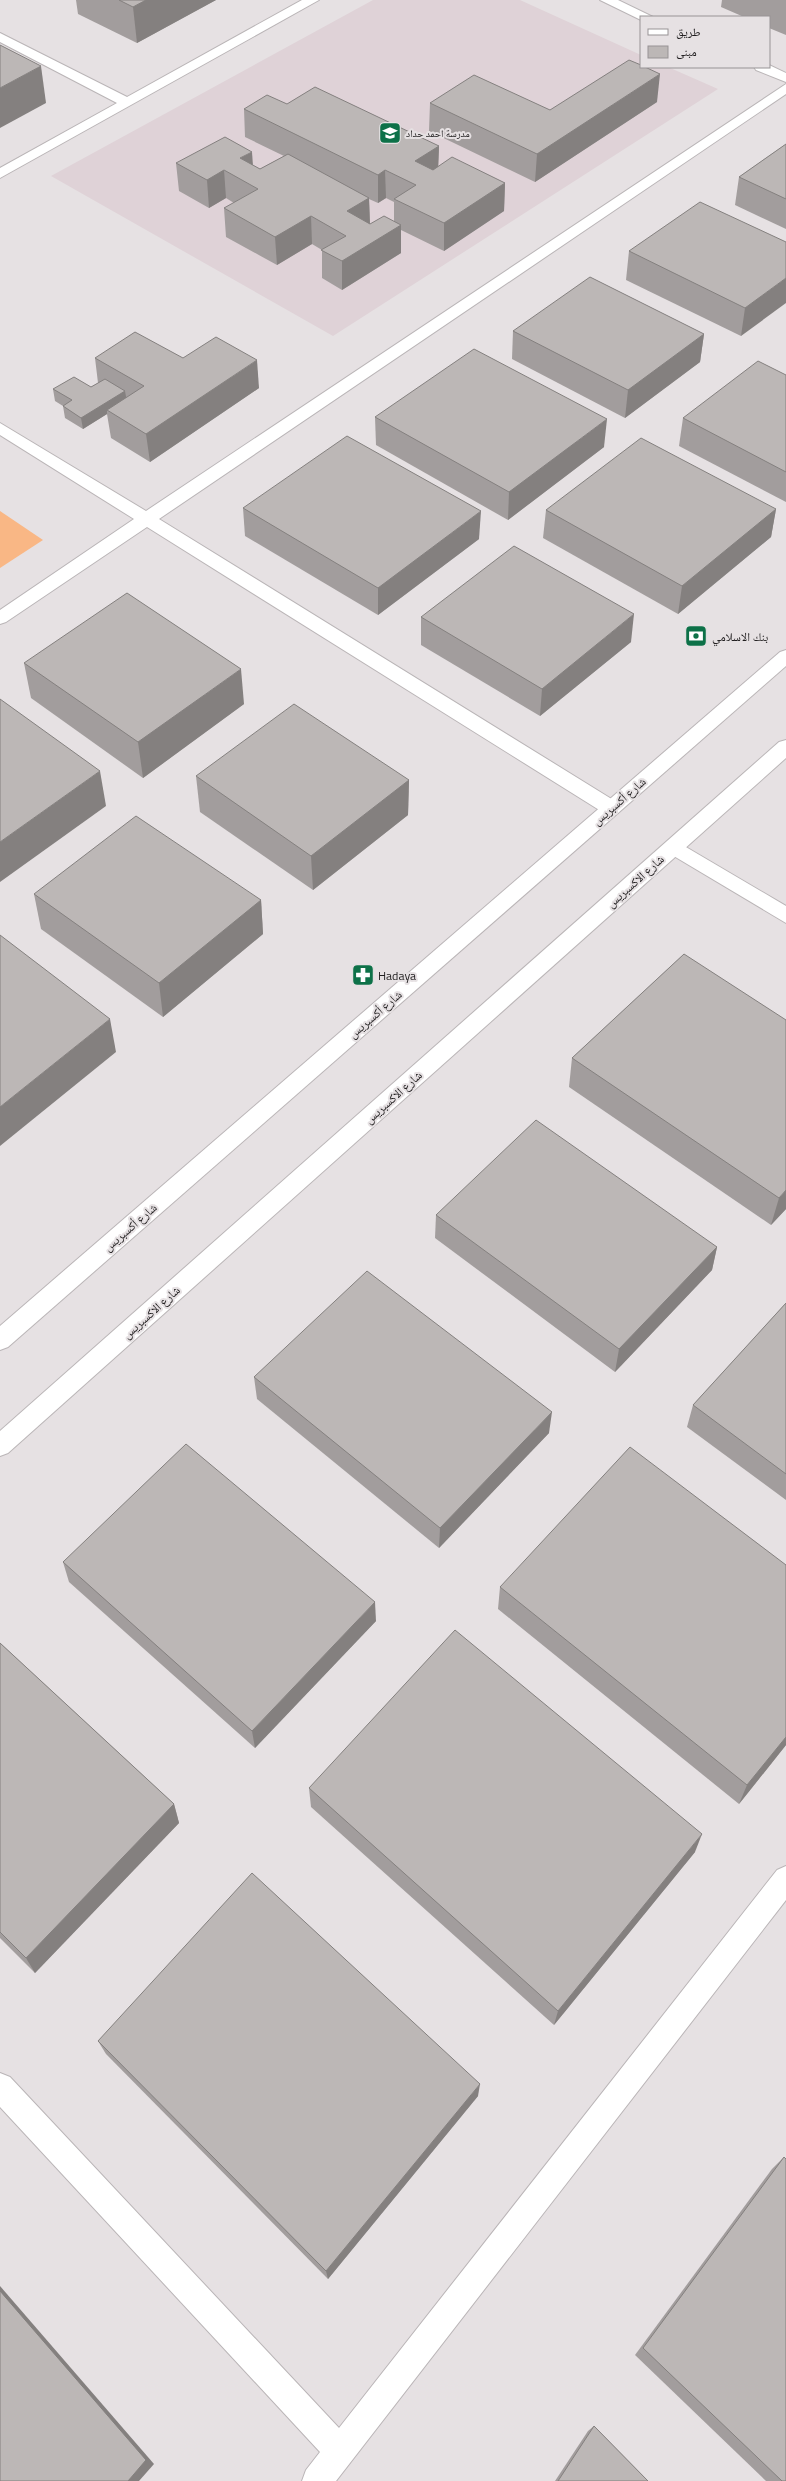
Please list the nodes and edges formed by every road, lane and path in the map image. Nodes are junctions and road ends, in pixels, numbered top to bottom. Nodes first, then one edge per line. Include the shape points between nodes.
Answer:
1 (312, 0) edge
2 (607, 0) edge
3 (644, 16) edge
4 (0, 37) edge
5 (763, 68) edge
6 (786, 78) edge
7 (786, 88) edge
8 (127, 103) junction
9 (0, 174) edge
10 (0, 428) edge
11 (146, 518) junction
12 (0, 618) edge
13 (786, 656) edge
14 (786, 746) edge
15 (611, 808) junction
16 (674, 847) junction
17 (786, 916) edge
18 (0, 1340) edge
19 (0, 1446) edge
20 (786, 1879) edge
21 (0, 2087) edge
22 (340, 2451) junction
23 (317, 2481) edge

1 - 8 street
2 - 3 street
4 - 8 street
5 - 6 street
7 - 11 street
8 - 9 street
10 - 11 street
11 - 12 street
11 - 15 street
13 - 15 street, شارع أكسبريس
14 - 16 street, شارع الاكسبريس
15 - 18 street, شارع أكسبريس
16 - 17 street
16 - 19 street, شارع الاكسبريس
20 - 22 street
21 - 22 street
22 - 23 street

